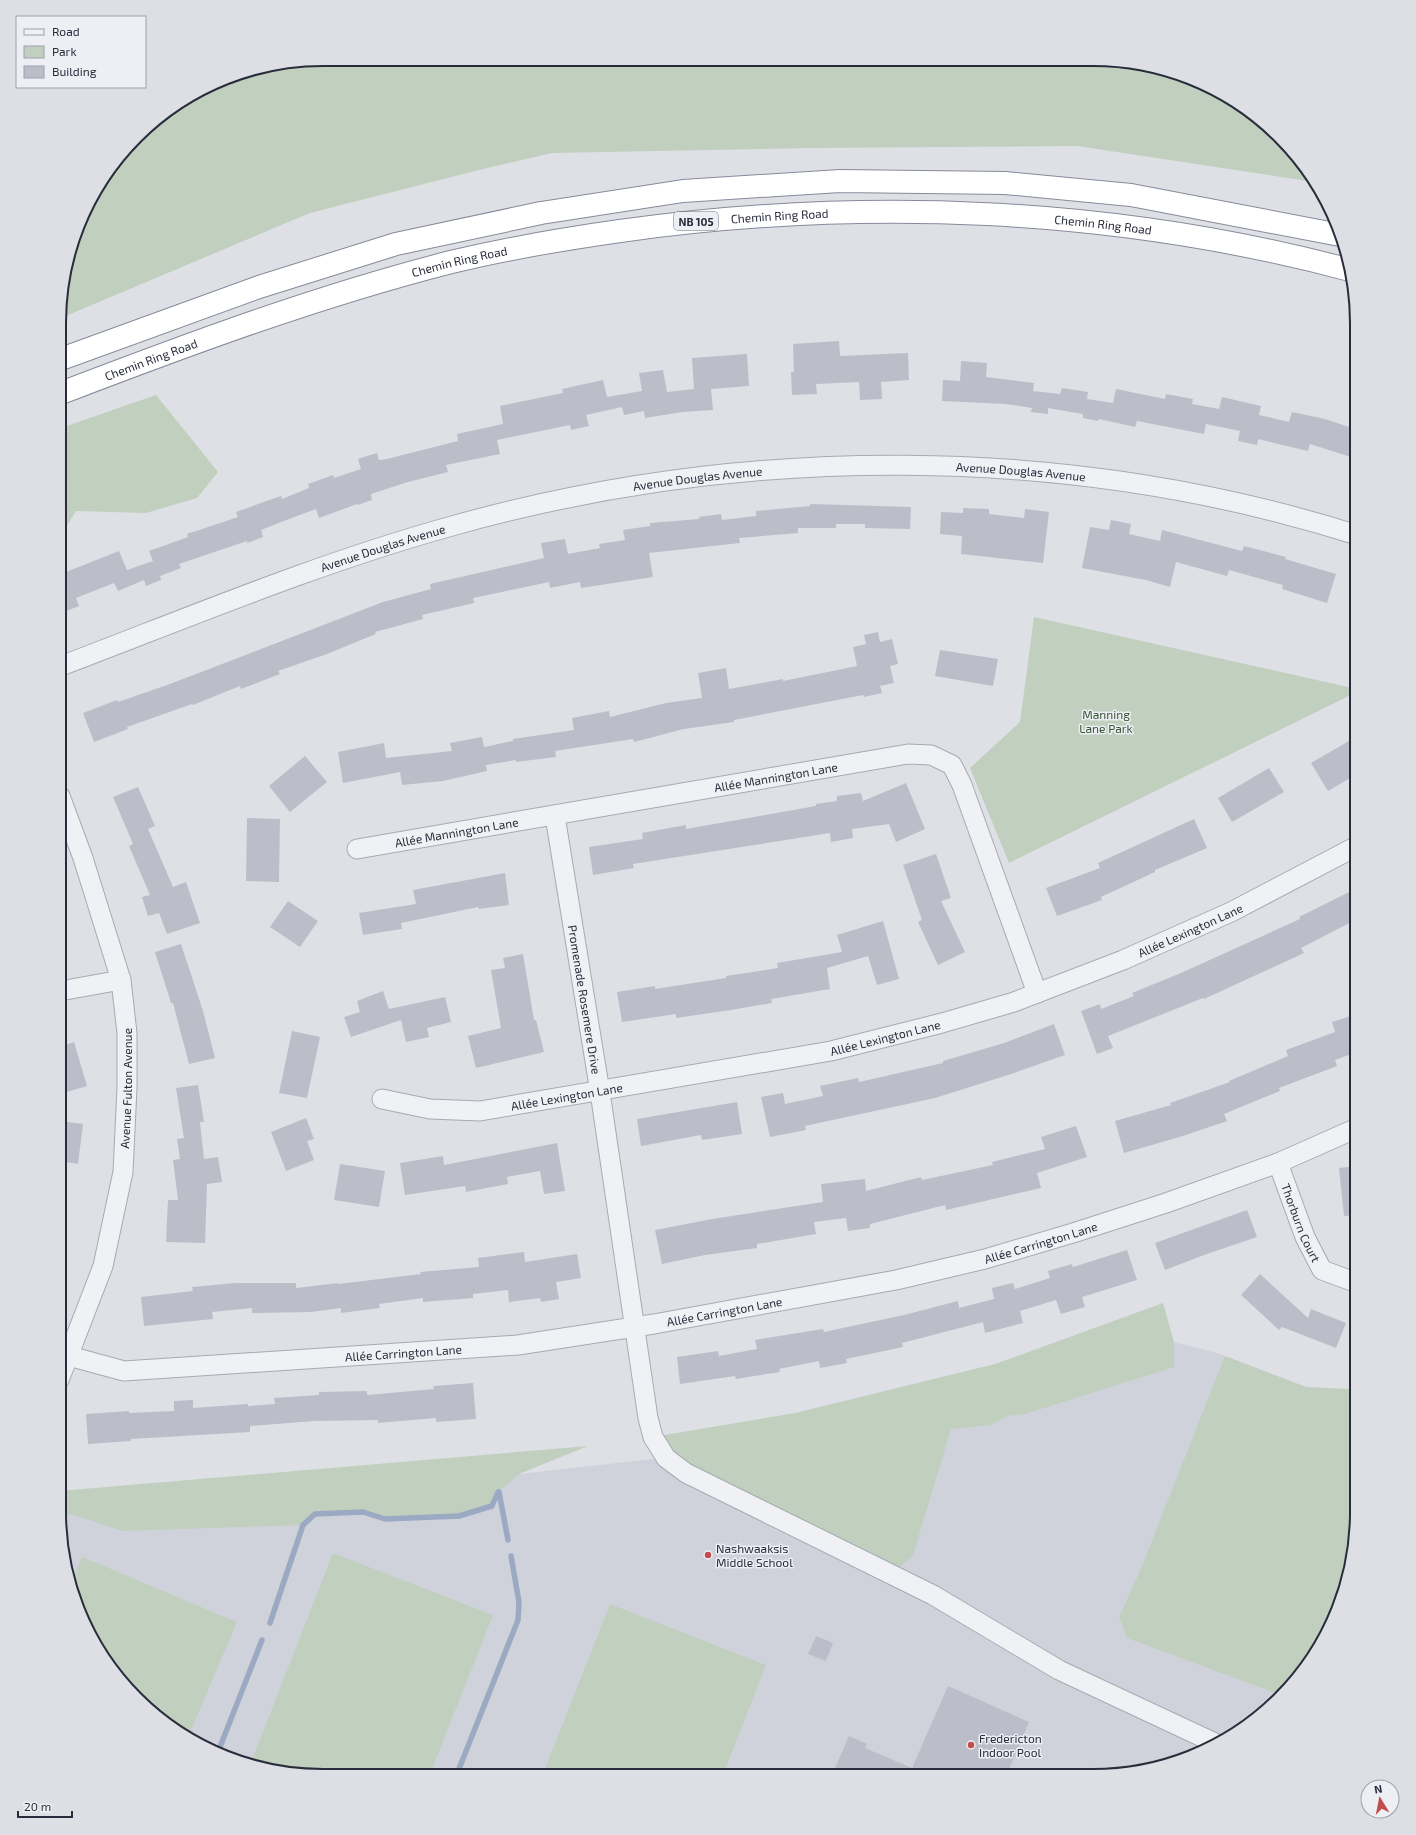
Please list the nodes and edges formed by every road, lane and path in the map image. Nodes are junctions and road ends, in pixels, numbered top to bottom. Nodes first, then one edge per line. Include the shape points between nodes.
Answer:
1 (1333, 233) edge
2 (1344, 268) edge
3 (66, 357) edge
4 (66, 391) edge
5 (1350, 533) edge
6 (66, 664) edge
7 (66, 812) edge
8 (555, 816) junction
9 (358, 849) dead end
10 (1350, 850) edge
11 (121, 980) junction
12 (66, 989) edge
13 (1037, 993) junction
14 (600, 1092) junction
15 (382, 1099) dead end
16 (1350, 1131) edge
17 (1278, 1163) junction
18 (1350, 1280) edge
19 (634, 1327) junction
20 (69, 1356) junction
21 (66, 1363) edge
22 (1211, 1741) edge

1 - 3 highway via 1131,195 1004,183 840,181 683,191 541,213 396,244 259,287
2 - 4 highway, Chemin Ring Road / NB 105 via 1207,238 1021,216 919,212 806,213 688,222 579,237 443,264 366,286 188,345
5 - 6 street, Avenue Douglas Avenue via 1244,504 1178,491 1079,476 1016,470 932,464 773,469 692,477 606,490 525,507 386,545
7 - 11 street, Avenue Fulton Avenue
8 - 9 street, Allée Mannington Lane
8 - 13 street, Allée Mannington Lane via 908,754 931,755 952,765 962,785
8 - 14 street, Promenade Rosemere Drive
10 - 13 street, Allée Lexington Lane via 1230,912 1123,960
11 - 12 street
11 - 20 street, Avenue Fulton Avenue via 127,1033 123,1172 103,1266
13 - 14 street, Allée Lexington Lane via 942,1023 831,1051
14 - 15 street, Allée Lexington Lane via 480,1111 430,1109
14 - 19 street, Promenade Rosemere Drive
16 - 17 street, Allée Carrington Lane
17 - 18 street, Thorburn Court via 1305,1237 1322,1270
17 - 19 street, Allée Carrington Lane via 1166,1203 985,1259 896,1280
19 - 20 street, Allée Carrington Lane via 518,1345 124,1370
19 - 22 street, Promenade Rosemere Drive via 653,1438 666,1458 686,1473 933,1595 1059,1670
20 - 21 street, Avenue Fulton Avenue

